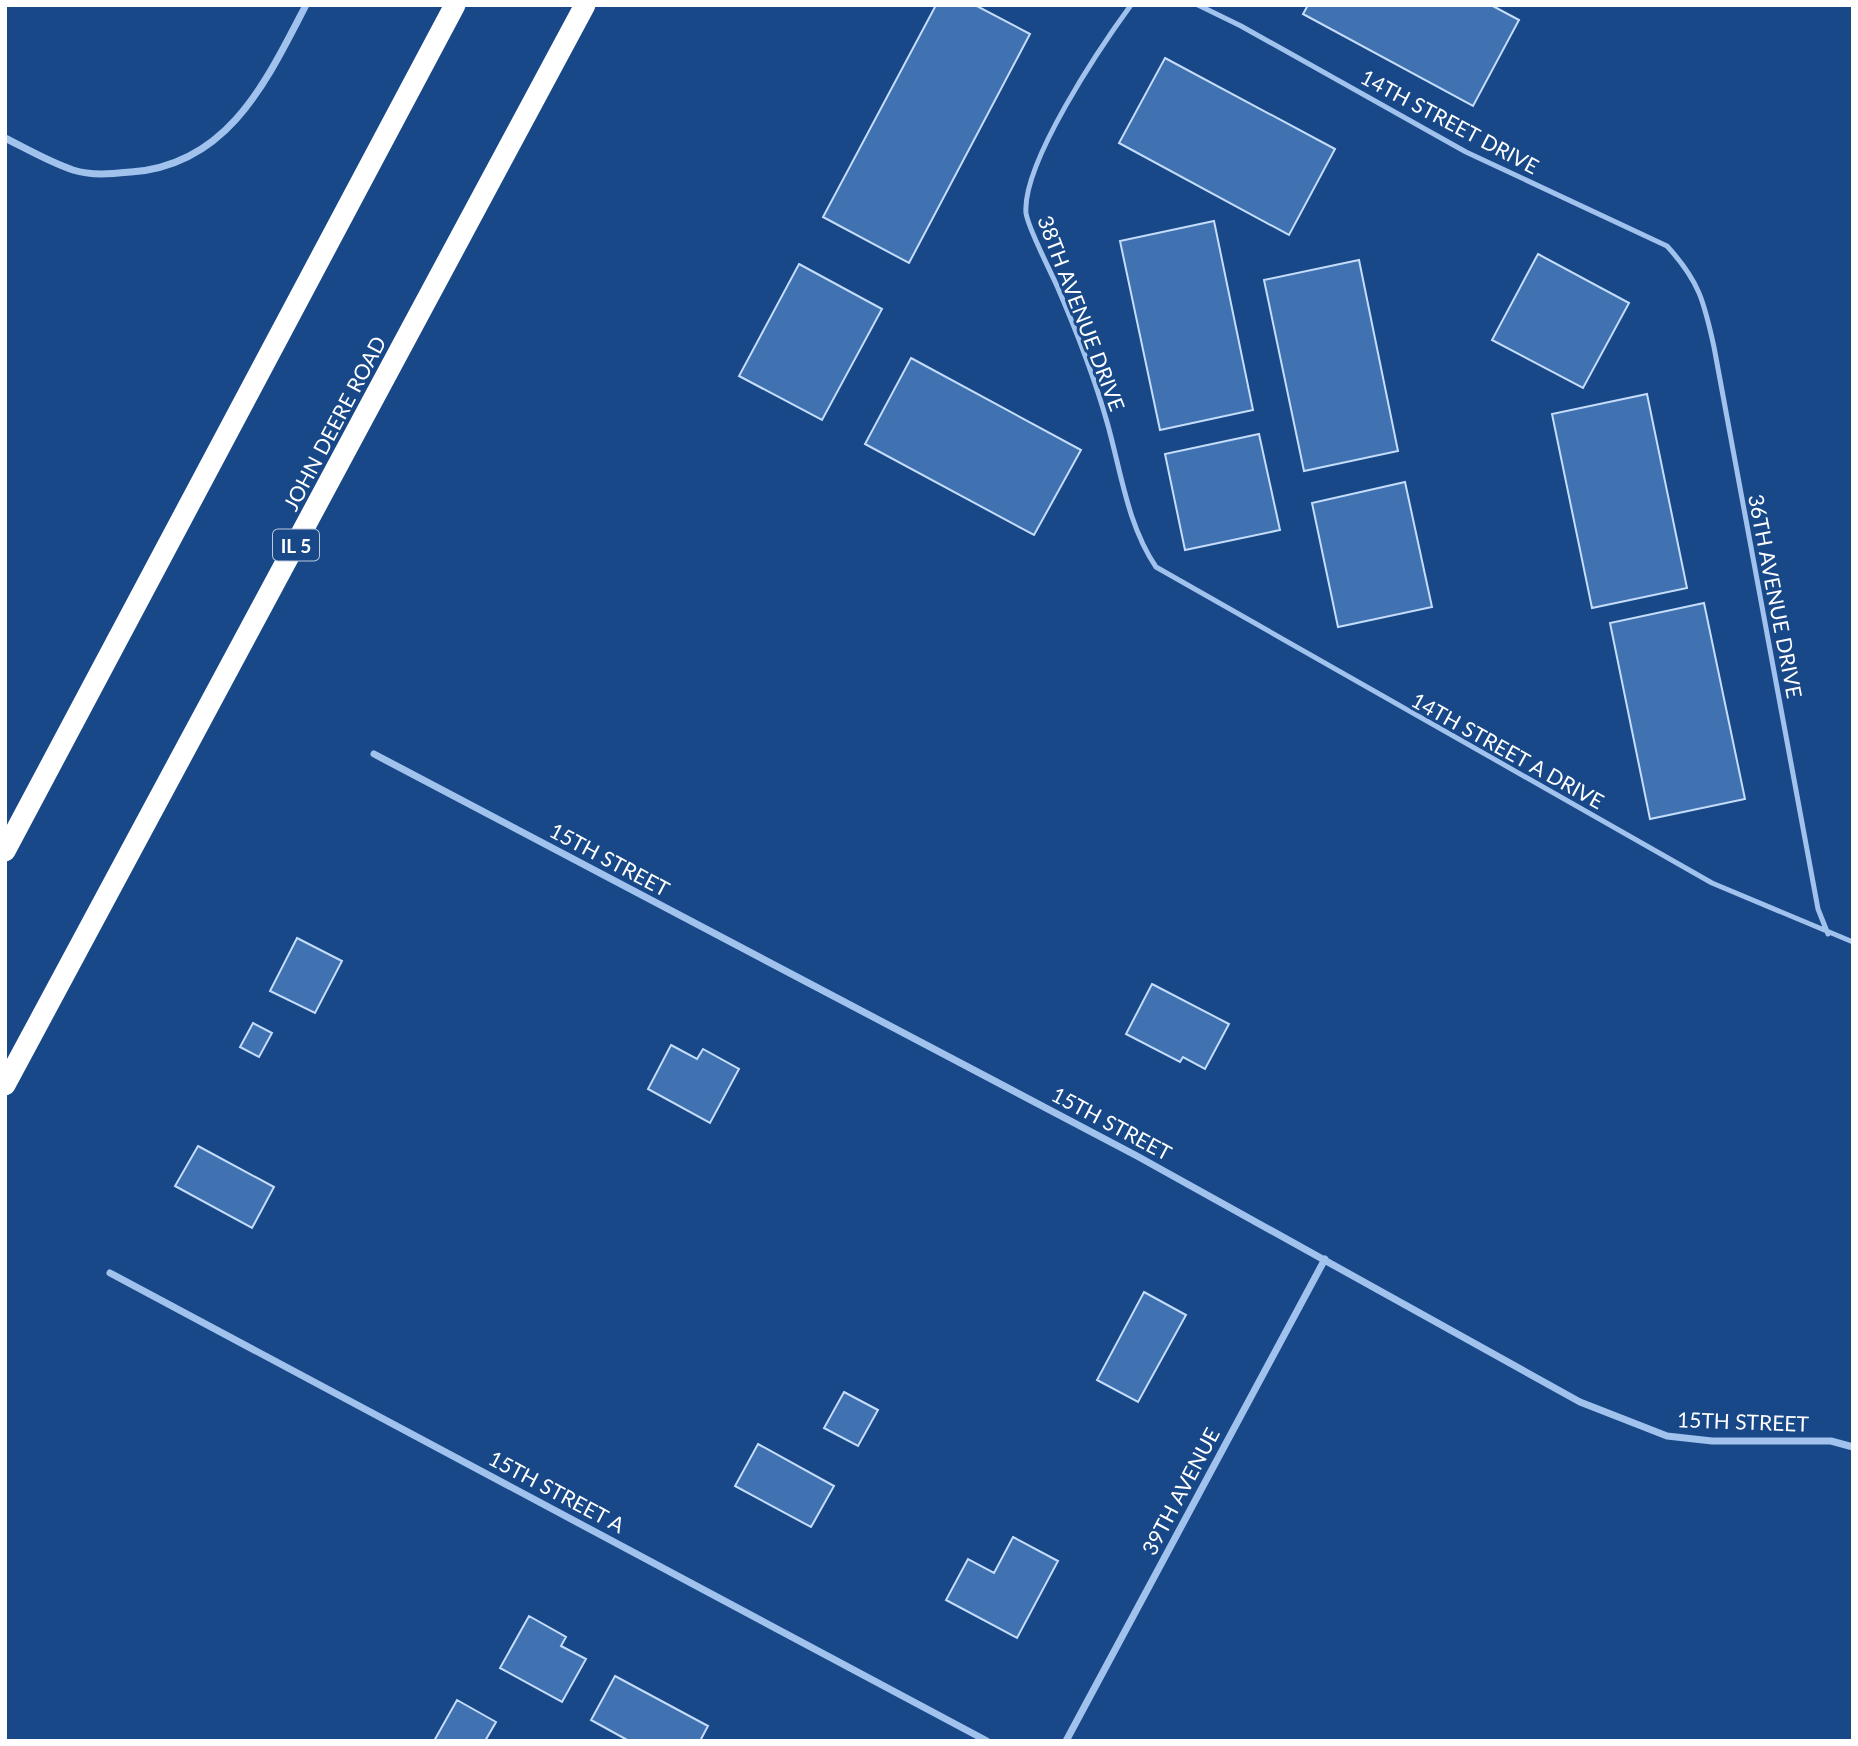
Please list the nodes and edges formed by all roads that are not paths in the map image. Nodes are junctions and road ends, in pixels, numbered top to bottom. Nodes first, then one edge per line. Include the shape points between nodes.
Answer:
1 (306, 5) edge
2 (455, 5) edge
3 (585, 5) edge
4 (1131, 5) edge
5 (1198, 5) edge
6 (5, 138) edge
7 (1686, 267) joint
8 (1156, 567) joint
9 (374, 754) dead end
10 (5, 851) edge
11 (1828, 935) junction
12 (1853, 942) edge
13 (5, 1085) edge
14 (1325, 1259) junction
15 (110, 1273) dead end
16 (1853, 1447) edge
17 (988, 1741) edge
18 (1066, 1741) edge

1 - 6 street via 252,102 197,153 165,169 100,175 74,170
2 - 10 highway
3 - 13 highway, JOHN DEERE ROAD / IL 5
4 - 8 lane, 38TH AVENUE DRIVE via 1103,44 1035,165 1026,213 1106,420 1130,515
5 - 7 lane, 14TH STREET DRIVE via 1466,152 1667,246
7 - 11 lane, 36TH AVENUE DRIVE via 1703,297 1818,909
8 - 11 lane, 14TH STREET A DRIVE via 1713,883
9 - 14 street, 15TH STREET
11 - 12 lane, 14TH STREET A DRIVE
14 - 16 street, 15TH STREET via 1580,1402 1667,1436 1712,1441 1832,1441
14 - 18 street, 39TH AVENUE
15 - 17 street, 15TH STREET A

